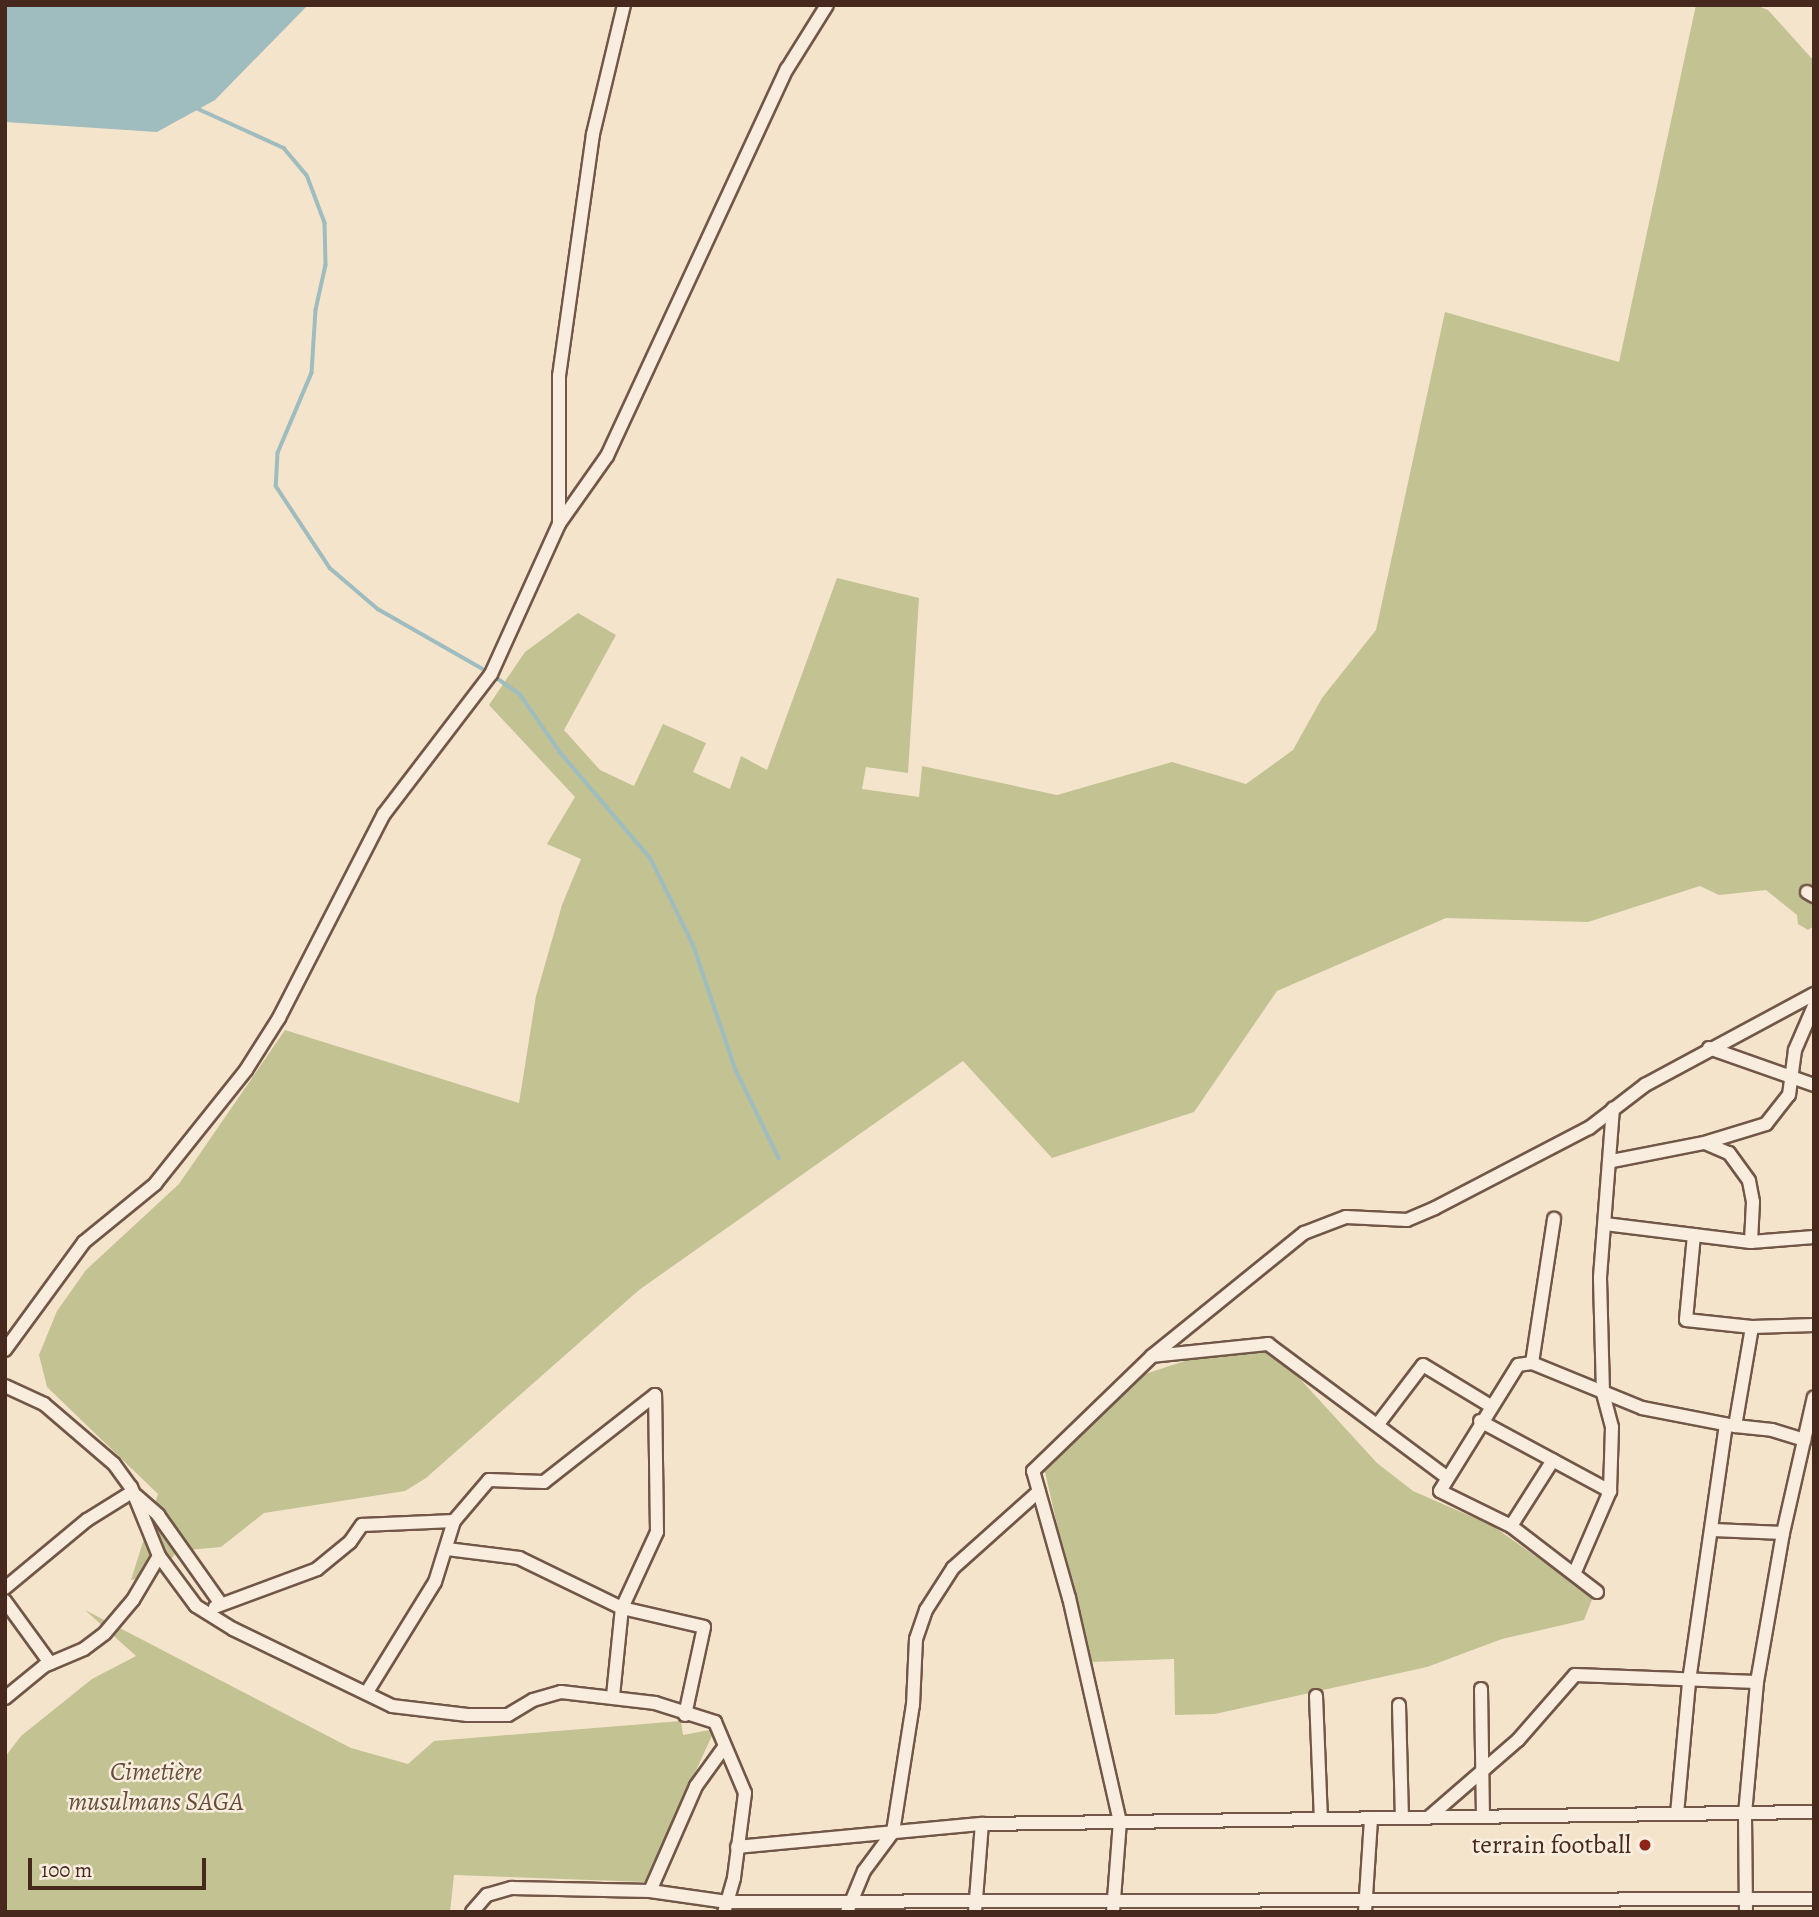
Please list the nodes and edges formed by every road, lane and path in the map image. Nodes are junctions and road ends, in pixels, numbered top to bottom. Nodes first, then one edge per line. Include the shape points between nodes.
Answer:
1 (624, 5) edge
2 (827, 5) edge
3 (559, 524) junction
4 (1814, 994) edge
5 (1814, 1006) edge
6 (1709, 1048) junction
7 (1793, 1078) junction
8 (1814, 1085) edge
9 (1613, 1108) junction
10 (1704, 1143) junction
11 (1612, 1161) junction
12 (1554, 1219) dead end
13 (1605, 1224) junction
14 (1694, 1235) junction
15 (1814, 1237) edge
16 (1751, 1242) junction
17 (1814, 1325) edge
18 (1752, 1327) junction
19 (5, 1350) edge
20 (1152, 1356) junction
21 (1532, 1363) junction
22 (5, 1386) edge
23 (1603, 1393) junction
24 (1814, 1397) edge
25 (1489, 1405) junction
26 (1480, 1422) junction
27 (1378, 1424) junction
28 (1731, 1426) junction
29 (1807, 1450) edge
30 (1553, 1460) junction
31 (1448, 1478) junction
32 (1039, 1491) junction
33 (1610, 1491) junction
34 (132, 1492) junction
35 (454, 1521) junction
36 (1511, 1526) junction
37 (1713, 1530) junction
38 (1783, 1533) junction
39 (447, 1549) junction
40 (159, 1556) junction
41 (1574, 1574) junction
42 (5, 1588) edge
43 (1597, 1592) dead end
44 (5, 1601) edge
45 (221, 1604) junction
46 (622, 1608) junction
47 (205, 1613) junction
48 (50, 1663) junction
49 (1689, 1681) junction
50 (1757, 1682) junction
51 (1481, 1689) dead end
52 (367, 1692) junction
53 (613, 1696) junction
54 (1316, 1696) dead end
55 (5, 1698) edge
56 (1399, 1705) dead end
57 (685, 1715) junction
58 (724, 1746) junction
59 (1483, 1770) junction
60 (1814, 1812) edge
61 (1677, 1814) junction
62 (1745, 1814) junction
63 (1483, 1817) junction
64 (1402, 1818) junction
65 (1427, 1818) junction
66 (1321, 1819) junction
67 (1371, 1819) junction
68 (1119, 1822) junction
69 (982, 1824) junction
70 (892, 1832) junction
71 (737, 1847) junction
72 (650, 1891) junction
73 (1814, 1899) edge
74 (1746, 1905) edge
75 (975, 1906) edge
76 (1113, 1906) edge
77 (1365, 1906) edge
78 (725, 1907) edge
79 (848, 1907) edge
80 (472, 1912) edge

1 - 3 street via 593,134 559,376
2 - 3 street via 787,69 607,456
3 - 19 street via 491,674 384,814 279,1018 246,1069 155,1184 84,1242
4 - 6 street
5 - 7 street via 1800,1036
6 - 7 street
6 - 9 street
7 - 8 street
7 - 10 street via 1783,1108 1766,1125
9 - 11 street
9 - 20 street via 1555,1147 1407,1220 1346,1217 1321,1223
10 - 11 street
10 - 16 street via 1729,1153 1749,1181
11 - 13 street
12 - 21 street
13 - 14 street
13 - 23 street via 1600,1277
14 - 16 street
14 - 18 street via 1686,1320
15 - 16 street
17 - 18 street
18 - 28 street
20 - 27 street via 1268,1344
20 - 32 street via 1033,1471
21 - 23 street
21 - 25 street via 1518,1365
22 - 34 street via 54,1412 114,1464
23 - 28 street via 1643,1408
23 - 33 street via 1612,1427
24 - 29 street
25 - 26 street
25 - 27 street via 1423,1365
26 - 30 street
26 - 31 street
27 - 31 street
28 - 29 street via 1772,1430
28 - 37 street
29 - 38 street
30 - 33 street
30 - 36 street
31 - 36 street via 1440,1490
32 - 68 street via 1069,1598
32 - 70 street via 953,1568 926,1611 916,1639 913,1705
33 - 41 street
34 - 40 street
34 - 42 street via 87,1520
34 - 45 street via 158,1515
35 - 39 street
35 - 45 street via 362,1525 350,1542 317,1569
35 - 46 street via 489,1480 544,1482 654,1395 657,1532
36 - 41 street
37 - 38 street
37 - 49 street
38 - 50 street
39 - 46 street via 519,1558
39 - 52 street via 419,1610
40 - 47 street
40 - 48 street via 123,1615 84,1649
41 - 43 street
44 - 48 street
45 - 47 street
46 - 53 street
46 - 57 street via 704,1627
47 - 52 street
48 - 55 street
49 - 50 street
49 - 59 street via 1570,1677 1518,1740
49 - 61 street
50 - 62 street
51 - 59 street
52 - 53 street via 392,1706 467,1716 508,1714 561,1692 596,1699
53 - 57 street via 655,1703
54 - 66 street
56 - 64 street
57 - 58 street via 715,1722
58 - 71 street via 745,1793
58 - 72 street via 696,1786
59 - 63 street
59 - 65 street
60 - 62 street
61 - 62 street
61 - 63 street
62 - 74 street
63 - 65 street
64 - 65 street
64 - 67 street
66 - 67 street
66 - 68 street
67 - 77 street
68 - 69 street
68 - 76 street
69 - 70 street
69 - 75 street
70 - 71 street
70 - 79 street
71 - 78 street
72 - 78 street
72 - 80 street via 512,1888 487,1895
73 - 74 street
74 - 77 street
75 - 76 street
75 - 79 street
76 - 77 street
78 - 79 street

